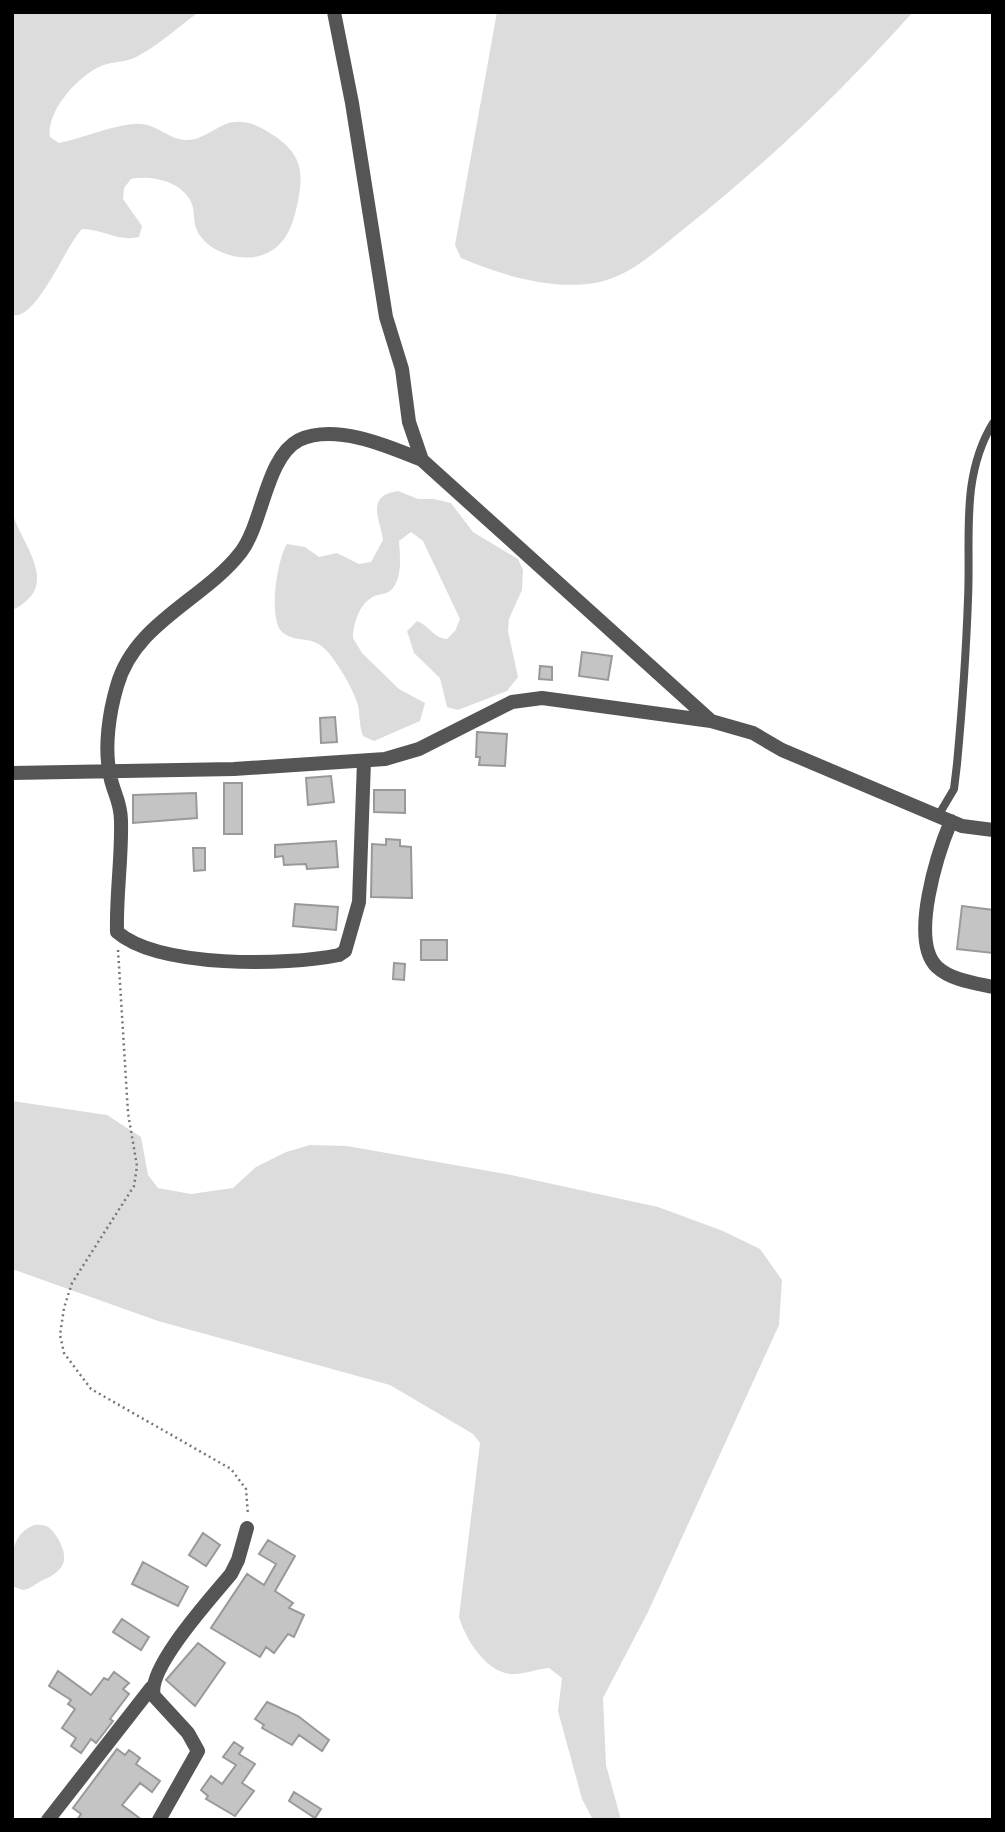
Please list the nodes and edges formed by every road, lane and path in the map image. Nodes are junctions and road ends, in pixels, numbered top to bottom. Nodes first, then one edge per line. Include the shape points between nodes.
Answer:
1 (334, 12) edge
2 (993, 423) edge
3 (422, 460) junction
4 (711, 721) junction
5 (364, 761) junction
6 (109, 770) junction
7 (12, 773) edge
8 (944, 819) junction
9 (993, 830) edge
10 (117, 932) junction
11 (993, 987) edge
12 (247, 1528) joint
13 (151, 1688) junction
14 (48, 1820) edge
15 (159, 1820) edge

1 - 3 street via 386,317
2 - 8 lane via 979,446 972,471 958,752 954,789
3 - 4 street
3 - 6 street via 346,435 300,440 285,451 243,549 223,573 146,637 124,669 111,713
4 - 5 street via 527,698 419,749
4 - 8 street via 752,733
5 - 6 street
5 - 10 street via 359,902 349,942 339,956 220,961 148,949
6 - 7 street
6 - 10 street via 120,799
8 - 9 street
8 - 11 street via 925,917 927,948 937,966 948,974
10 - 12 path via 134,1186 72,1283 60,1335 64,1353 91,1389 231,1469 246,1489
12 - 13 street via 234,1567 168,1655
13 - 14 street
13 - 15 street via 198,1751

